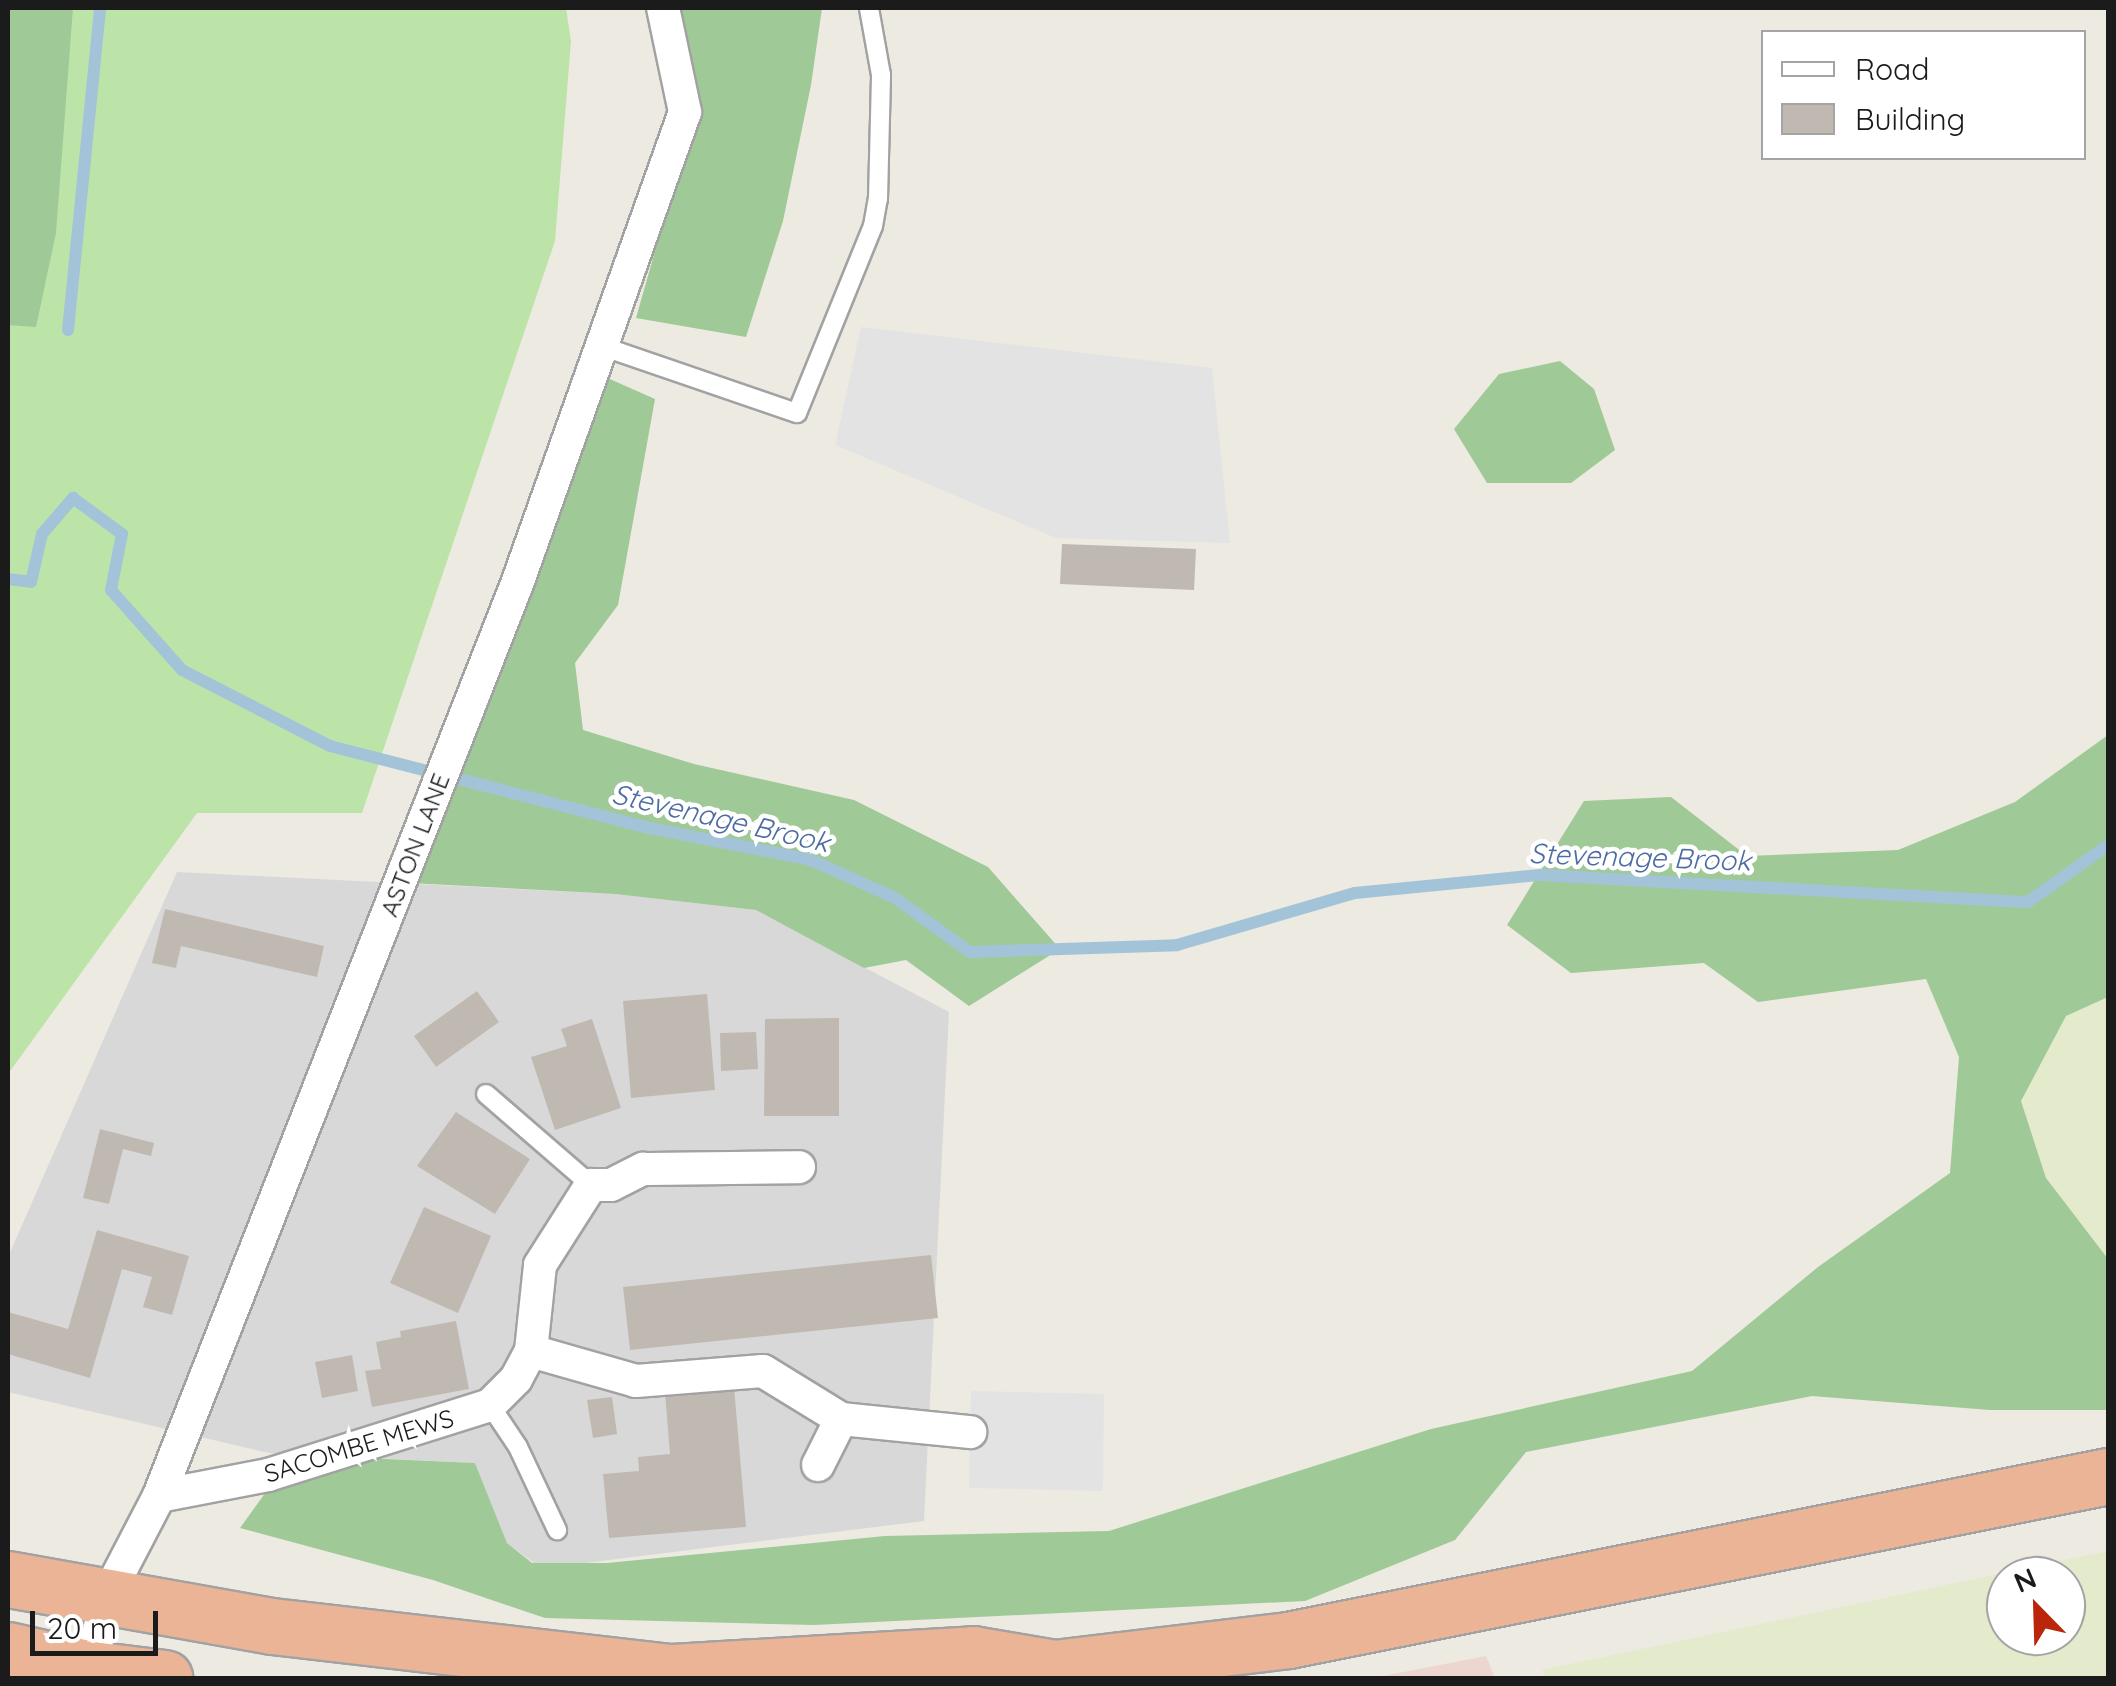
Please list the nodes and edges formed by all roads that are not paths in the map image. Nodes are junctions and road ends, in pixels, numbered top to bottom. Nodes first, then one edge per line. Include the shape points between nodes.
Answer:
1 (664, 8) edge
2 (870, 8) edge
3 (601, 346) junction
4 (486, 1094) dead end
5 (799, 1167) dead end
6 (591, 1185) junction
7 (531, 1351) junction
8 (490, 1405) junction
9 (840, 1419) junction
10 (970, 1432) dead end
11 (818, 1465) dead end
12 (2108, 1476) edge
13 (159, 1496) junction
14 (557, 1530) dead end
15 (8, 1579) edge
16 (106, 1598) junction
17 (8, 1650) edge
18 (91, 1669) junction
19 (1042, 1673) edge
20 (672, 1675) edge
21 (164, 1678) edge

1 - 3 street, ASTON LANE via 685,112
2 - 3 lane via 882,74 878,199 798,413
3 - 13 street, ASTON LANE via 510,602
4 - 6 lane
5 - 6 street via 643,1169 611,1185
6 - 7 street via 540,1265
7 - 8 street
7 - 9 street via 636,1381 763,1371
8 - 13 street, SACOMBE MEWS via 268,1475
8 - 14 lane via 518,1446
9 - 10 street
9 - 11 street
12 - 19 highway via 1274,1652
13 - 16 street, ASTON LANE
15 - 16 highway
16 - 18 street, ASTON LANE
16 - 20 highway via 272,1626
17 - 18 highway
18 - 21 highway
19 - 20 highway via 974,1654

